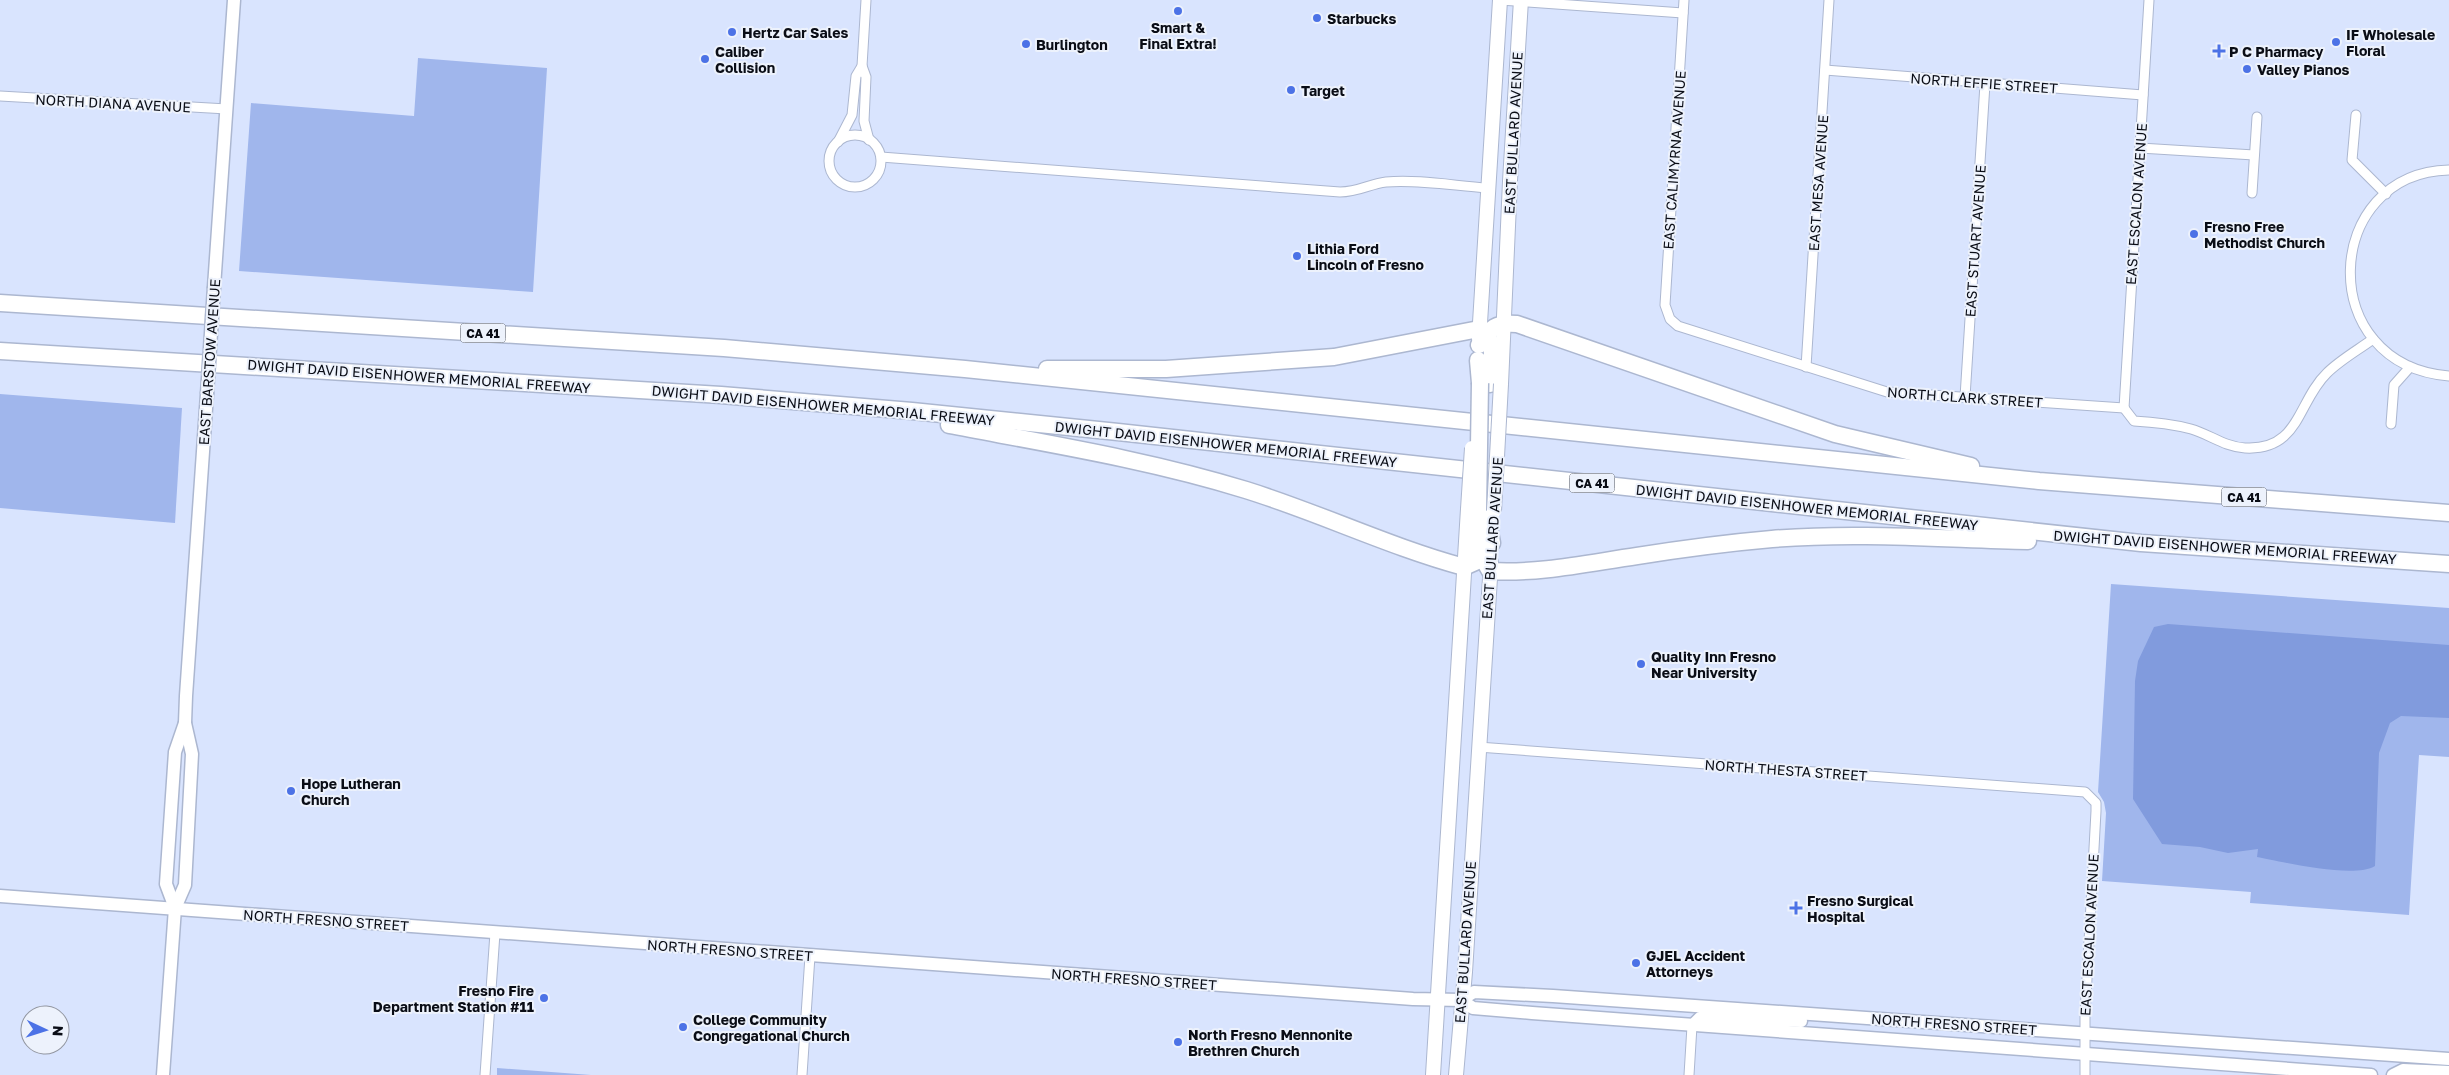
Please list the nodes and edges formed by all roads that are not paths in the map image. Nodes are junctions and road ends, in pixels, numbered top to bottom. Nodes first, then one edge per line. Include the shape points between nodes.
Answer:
1 (234, 0) edge
2 (866, 0) edge
3 (1500, 0) edge
4 (1684, 0) edge
5 (1829, 0) edge
6 (2149, 0) edge
7 (1521, 1) edge
8 (1684, 13) junction
9 (862, 66) junction
10 (1825, 70) junction
11 (1985, 84) junction
12 (2143, 95) junction
13 (0, 96) edge
14 (227, 110) junction
15 (2356, 115) dead end
16 (2256, 117) dead end
17 (869, 140) junction
18 (838, 142) junction
19 (2140, 148) junction
20 (2254, 155) junction
21 (881, 157) junction
22 (2449, 170) edge
23 (1487, 188) junction
24 (2252, 193) dead end
25 (2386, 194) junction
26 (0, 303) edge
27 (1670, 319) joint
28 (1504, 323) junction
29 (2373, 339) junction
30 (1481, 342) junction
31 (0, 351) edge
32 (1806, 367) junction
33 (2410, 367) junction
34 (965, 369) junction
35 (2449, 376) edge
36 (1487, 383) junction
37 (1965, 397) junction
38 (2124, 408) junction
39 (912, 412) junction
40 (2391, 424) dead end
41 (2039, 481) junction
42 (1481, 510) junction
43 (2449, 512) edge
44 (2141, 543) junction
45 (2449, 564) edge
46 (1486, 565) junction
47 (1464, 567) junction
48 (185, 723) junction
49 (1478, 747) junction
50 (2092, 797) joint
51 (0, 896) edge
52 (175, 908) junction
53 (495, 933) junction
54 (810, 956) junction
55 (1438, 999) junction
56 (1460, 1000) junction
57 (1808, 1014) junction
58 (1692, 1026) junction
59 (2084, 1033) junction
60 (2085, 1054) junction
61 (2449, 1059) edge
62 (2449, 1072) edge
63 (162, 1075) edge
64 (484, 1075) edge
65 (802, 1075) edge
66 (1434, 1075) edge
67 (1456, 1075) edge
68 (1689, 1075) edge
69 (2085, 1075) edge
70 (2371, 1075) edge
71 (2394, 1075) edge

1 - 14 main road, EAST BARSTOW AVENUE
2 - 9 street
3 - 7 street
3 - 23 main road, EAST BULLARD AVENUE
4 - 8 street, EAST CALIMYRNA AVENUE
5 - 10 street, EAST MESA AVENUE
6 - 12 street, EAST ESCALON AVENUE
7 - 8 street
7 - 28 main road, EAST BULLARD AVENUE
8 - 27 street, EAST CALIMYRNA AVENUE via 1665,305
9 - 17 street via 866,77 864,121
9 - 18 street via 856,76 852,116
10 - 11 street, NORTH EFFIE STREET
10 - 32 street, EAST MESA AVENUE
11 - 12 street, NORTH EFFIE STREET
11 - 37 street, EAST STUART AVENUE
12 - 19 street, EAST ESCALON AVENUE
13 - 14 street, NORTH DIANA AVENUE
14 - 48 main road, EAST BARSTOW AVENUE, bridge
15 - 25 street via 2352,160
16 - 20 street
17 - 18 street via 855,135
17 - 21 street
18 - 21 street via 830,154 831,170 848,186 864,186 871,182 880,169
19 - 20 street
19 - 38 street, EAST ESCALON AVENUE
20 - 24 street
21 - 23 street via 1340,192 1396,181
22 - 25 street via 2421,174
23 - 30 main road, EAST BULLARD AVENUE
25 - 29 street via 2361,225 2353,244 2350,264 2354,304
26 - 34 highway, CA 41 via 724,348
27 - 32 street, NORTH CLARK STREET via 1678,326
28 - 30 highway via 1496,326
28 - 36 main road, EAST BULLARD AVENUE
28 - 41 highway via 1517,324 1835,434
29 - 33 street
29 - 38 street via 2326,374 2288,435 2269,445 2244,448 2192,430 2157,422 2134,421
30 - 34 highway via 1267,363 1166,369
30 - 36 highway
30 - 36 highway via 1492,346
31 - 39 highway, DWIGHT DAVID EISENHOWER MEMORIAL FREEWAY / CA 41 via 721,395
32 - 37 street, NORTH CLARK STREET via 1887,392
33 - 35 street
33 - 40 street via 2394,385
34 - 41 highway, CA 41
36 - 42 highway
37 - 38 street, NORTH CLARK STREET
39 - 44 highway, DWIGHT DAVID EISENHOWER MEMORIAL FREEWAY / CA 41
39 - 47 highway via 942,423 1201,477 1288,504
41 - 43 highway, CA 41
42 - 46 highway via 1477,537
42 - 46 highway via 1492,543
42 - 47 main road, EAST BULLARD AVENUE
44 - 45 highway, DWIGHT DAVID EISENHOWER MEMORIAL FREEWAY / CA 41
44 - 46 highway via 1849,536 1773,539 1562,568 1508,572
46 - 47 highway
46 - 49 main road, EAST BULLARD AVENUE
47 - 55 main road, EAST BULLARD AVENUE
48 - 52 main road, EAST BARSTOW AVENUE via 192,754 185,885
48 - 52 main road, EAST BARSTOW AVENUE via 175,752 166,884
49 - 50 street, NORTH THESTA STREET via 2078,790
49 - 56 main road, EAST BULLARD AVENUE via 1465,972
50 - 59 street, EAST ESCALON AVENUE via 2096,811
51 - 52 main road, NORTH FRESNO STREET
52 - 53 main road, NORTH FRESNO STREET
52 - 63 main road, EAST BARSTOW AVENUE
53 - 54 main road, NORTH FRESNO STREET
53 - 64 street
54 - 55 main road, NORTH FRESNO STREET
54 - 65 street
55 - 56 main road, NORTH FRESNO STREET
55 - 66 main road, EAST BULLARD AVENUE
56 - 57 main road, NORTH FRESNO STREET via 1474,992
56 - 58 main road, NORTH FRESNO STREET via 1473,1008
56 - 67 main road, EAST BULLARD AVENUE
57 - 58 main road via 1796,1021 1700,1018
57 - 59 main road, NORTH FRESNO STREET
58 - 60 main road, NORTH FRESNO STREET
58 - 68 street
59 - 60 street, EAST ESCALON AVENUE
59 - 61 main road, NORTH FRESNO STREET
60 - 69 street, EAST ESCALON AVENUE
60 - 70 main road, NORTH FRESNO STREET
62 - 71 main road via 2403,1070

